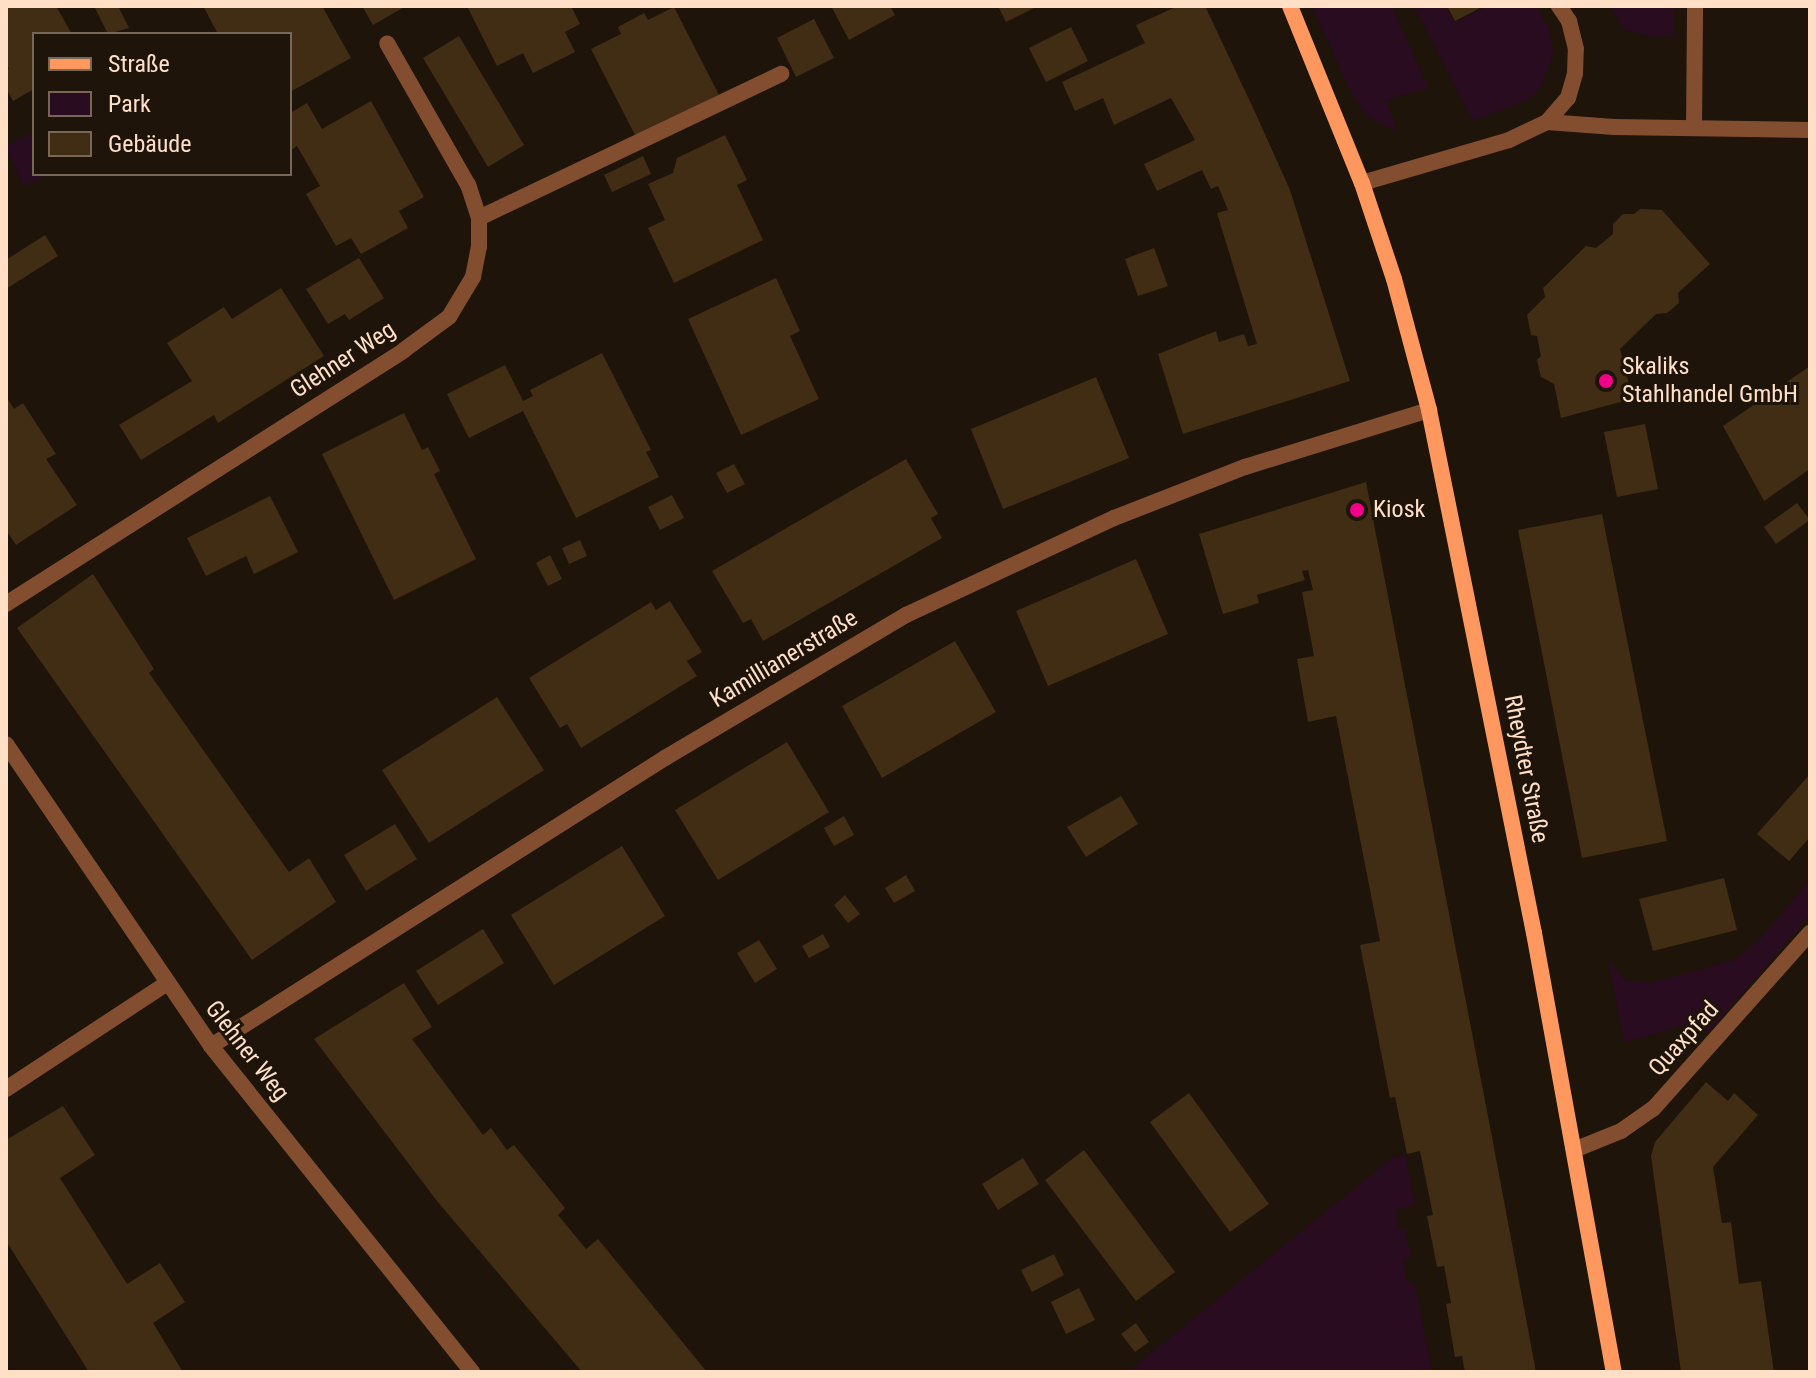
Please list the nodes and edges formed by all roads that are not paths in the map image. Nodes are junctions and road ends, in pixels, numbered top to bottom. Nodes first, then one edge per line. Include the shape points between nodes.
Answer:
1 (1559, 6) edge
2 (1695, 6) edge
3 (1290, 7) edge
4 (387, 43) dead end
5 (781, 74) dead end
6 (1547, 122) junction
7 (1694, 128) junction
8 (1810, 130) edge
9 (1362, 183) junction
10 (479, 218) junction
11 (1429, 410) junction
12 (6, 604) edge
13 (6, 744) edge
14 (1810, 933) edge
15 (166, 984) junction
16 (211, 1046) junction
17 (6, 1089) edge
18 (1574, 1150) junction
19 (472, 1372) edge
20 (1614, 1372) edge

1 - 6 street via 1576,49 1575,73 1568,98
2 - 7 street
3 - 9 main road, Rheydter Straße
4 - 10 street, Glehner Weg via 468,185
5 - 10 street
6 - 7 street
6 - 9 street via 1509,140
7 - 8 street
9 - 11 main road, Rheydter Straße
10 - 12 street, Glehner Weg via 473,277 449,317
11 - 16 street, Kamillianerstraße via 1245,467 1128,512 906,615 665,758
11 - 18 main road, Rheydter Straße
13 - 15 street, Glehner Weg
14 - 18 street, Quaxpfad via 1653,1109 1621,1131
15 - 16 street, Glehner Weg
15 - 17 street
16 - 19 street, Glehner Weg
18 - 20 main road, Rheydter Straße

